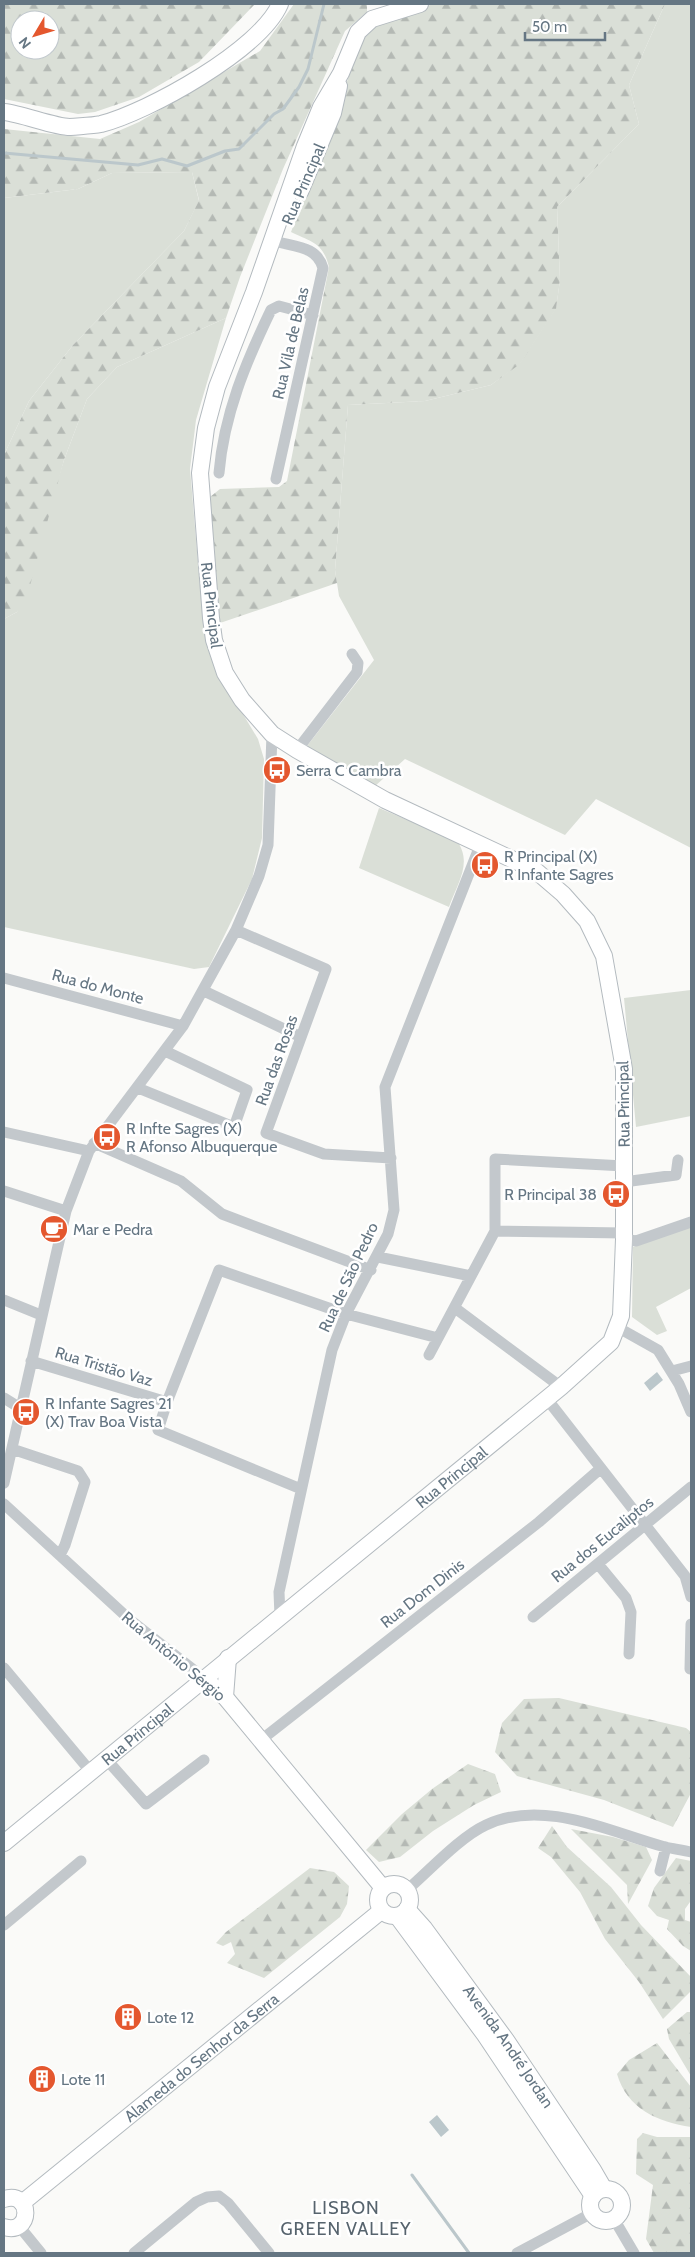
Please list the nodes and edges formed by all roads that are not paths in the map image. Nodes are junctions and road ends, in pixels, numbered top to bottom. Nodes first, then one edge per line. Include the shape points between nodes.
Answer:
1 (280, 4) edge
2 (420, 4) edge
3 (341, 73) junction
4 (4, 112) edge
5 (278, 242) junction
6 (254, 292) junction
7 (313, 315) junction
8 (219, 473) dead end
9 (276, 479) dead end
10 (352, 654) dead end
11 (272, 734) junction
12 (297, 750) junction
13 (480, 844) junction
14 (236, 930) junction
15 (4, 978) edge
16 (204, 991) junction
17 (183, 1026) junction
18 (301, 1037) junction
19 (165, 1051) junction
20 (138, 1088) junction
21 (4, 1132) edge
22 (92, 1147) junction
23 (390, 1158) junction
24 (678, 1160) dead end
25 (624, 1174) junction
26 (4, 1191) edge
27 (66, 1210) junction
28 (691, 1222) edge
29 (495, 1231) junction
30 (624, 1236) junction
31 (378, 1256) junction
32 (371, 1270) junction
33 (471, 1276) junction
34 (4, 1300) edge
35 (456, 1308) junction
36 (346, 1314) junction
37 (42, 1315) junction
38 (617, 1327) junction
39 (438, 1338) junction
40 (429, 1355) dead end
41 (31, 1361) junction
42 (691, 1366) edge
43 (672, 1371) junction
44 (561, 1387) junction
45 (4, 1398) edge
46 (546, 1399) junction
47 (167, 1402) junction
48 (20, 1408) junction
49 (691, 1412) edge
50 (12, 1449) junction
51 (600, 1469) junction
52 (4, 1479) edge
53 (691, 1487) edge
54 (301, 1489) junction
55 (4, 1504) edge
56 (645, 1525) junction
57 (60, 1555) junction
58 (598, 1564) junction
59 (691, 1597) edge
60 (280, 1616) junction
61 (533, 1617) dead end
62 (691, 1624) edge
63 (629, 1654) dead end
64 (228, 1658) junction
65 (4, 1668) edge
66 (690, 1669) dead end
67 (204, 1678) junction
68 (225, 1697) junction
69 (261, 1740) junction
70 (107, 1760) junction
71 (204, 1760) dead end
72 (91, 1772) junction
73 (4, 1843) edge
74 (666, 1847) junction
75 (691, 1852) edge
76 (81, 1861) dead end
77 (660, 1871) dead end
78 (383, 1888) junction
79 (406, 1890) junction
80 (381, 1911) junction
81 (402, 1913) junction
82 (4, 1925) edge
83 (598, 2193) junction
84 (4, 2199) edge
85 (22, 2204) junction
86 (592, 2213) junction
87 (614, 2219) junction
88 (12, 2227) edge
89 (266, 2249) edge
90 (41, 2253) edge
91 (134, 2253) edge
92 (253, 2253) edge
93 (517, 2253) edge
94 (634, 2253) edge

1 - 4 street via 260,33 242,50 151,105 100,124 68,127
2 - 3 street, Rua Principal via 365,24 358,32
3 - 5 street, Rua Principal via 333,113
3 - 6 street, Rua Principal via 321,107 305,146
5 - 6 street, Rua Principal
5 - 7 street, Rua Vila de Belas via 308,250 320,258 322,268
6 - 11 street, Rua Principal via 217,387 206,428 200,473 211,618 219,658 242,700
7 - 8 street via 279,306 271,310 245,364 226,425
7 - 9 street, Rua Vila de Belas
10 - 12 street via 358,663 357,672
11 - 12 street, Rua Principal
11 - 14 street via 268,845
12 - 13 street, Rua Principal via 386,800
13 - 23 street, Rua de São Pedro via 385,1087
13 - 25 street, Rua Principal via 535,870 563,894 587,921 604,956 624,1069
14 - 16 street
14 - 18 street, Rua das Rosas via 326,969
15 - 17 street, Rua do Monte
16 - 17 street
16 - 18 street
17 - 19 street
18 - 23 street, Rua das Rosas via 266,1133 324,1154
19 - 20 street
19 - 20 street via 247,1090 234,1127
20 - 22 street
21 - 22 street
22 - 27 street
22 - 32 street via 181,1181 222,1214
23 - 31 street, Rua de São Pedro via 394,1210
24 - 25 street via 676,1175
25 - 29 street via 495,1159
25 - 30 street, Rua Principal
26 - 27 street
27 - 37 street
28 - 30 street via 636,1241
29 - 30 street
29 - 33 street
30 - 38 street, Rua Principal via 621,1316
31 - 32 street, Rua de São Pedro
31 - 33 street
32 - 36 street, Rua de São Pedro
33 - 35 street
34 - 37 street
35 - 39 street
35 - 44 street
36 - 39 street
36 - 47 street via 220,1270
36 - 54 street, Rua de São Pedro via 332,1350
37 - 41 street
38 - 43 street via 658,1350
38 - 44 street, Rua Principal via 611,1342
39 - 40 street
41 - 47 street, Rua Tristão Vaz
41 - 48 street
42 - 43 street
43 - 49 street
44 - 46 street, Rua Principal
45 - 48 street
46 - 51 street
46 - 60 street, Rua Principal
47 - 54 street via 158,1430
48 - 50 street
50 - 52 street
50 - 57 street via 78,1471 85,1482 66,1546
51 - 56 street
51 - 69 street, Rua Dom Dinis via 540,1522
53 - 56 street, Rua dos Eucaliptos
54 - 60 street, Rua de São Pedro via 279,1592
55 - 57 street, Rua António Sérgio
56 - 58 street, Rua dos Eucaliptos
56 - 59 street via 685,1576
57 - 67 street, Rua António Sérgio via 129,1619
58 - 61 street, Rua dos Eucaliptos
58 - 63 street via 626,1598 631,1612
60 - 64 street, Rua Principal
62 - 66 street
64 - 67 street, Rua Principal
64 - 68 street
65 - 72 street
67 - 68 street, Rua António Sérgio
67 - 70 street, Rua Principal
68 - 69 street, Rua António Sérgio
69 - 78 street, Rua António Sérgio
70 - 71 street via 146,1804
70 - 72 street, Rua Principal
72 - 73 street, Rua Principal
74 - 75 street
74 - 77 street
74 - 79 street via 600,1827 532,1814 486,1825
76 - 82 street
78 - 79 street via 395,1884
78 - 80 street via 377,1899
79 - 81 street via 410,1896
80 - 81 street via 391,1916
80 - 85 street, Alameda do Senhor da Serra
81 - 83 street, Avenida André Jordan via 485,2036
83 - 86 street via 590,2201
83 - 87 street via 616,2192 622,2209
84 - 85 street via 12,2198
85 - 88 street via 26,2216
86 - 87 street via 602,2221
86 - 93 street
87 - 94 street
88 - 90 street
89 - 91 street via 219,2196 196,2202
89 - 92 street

